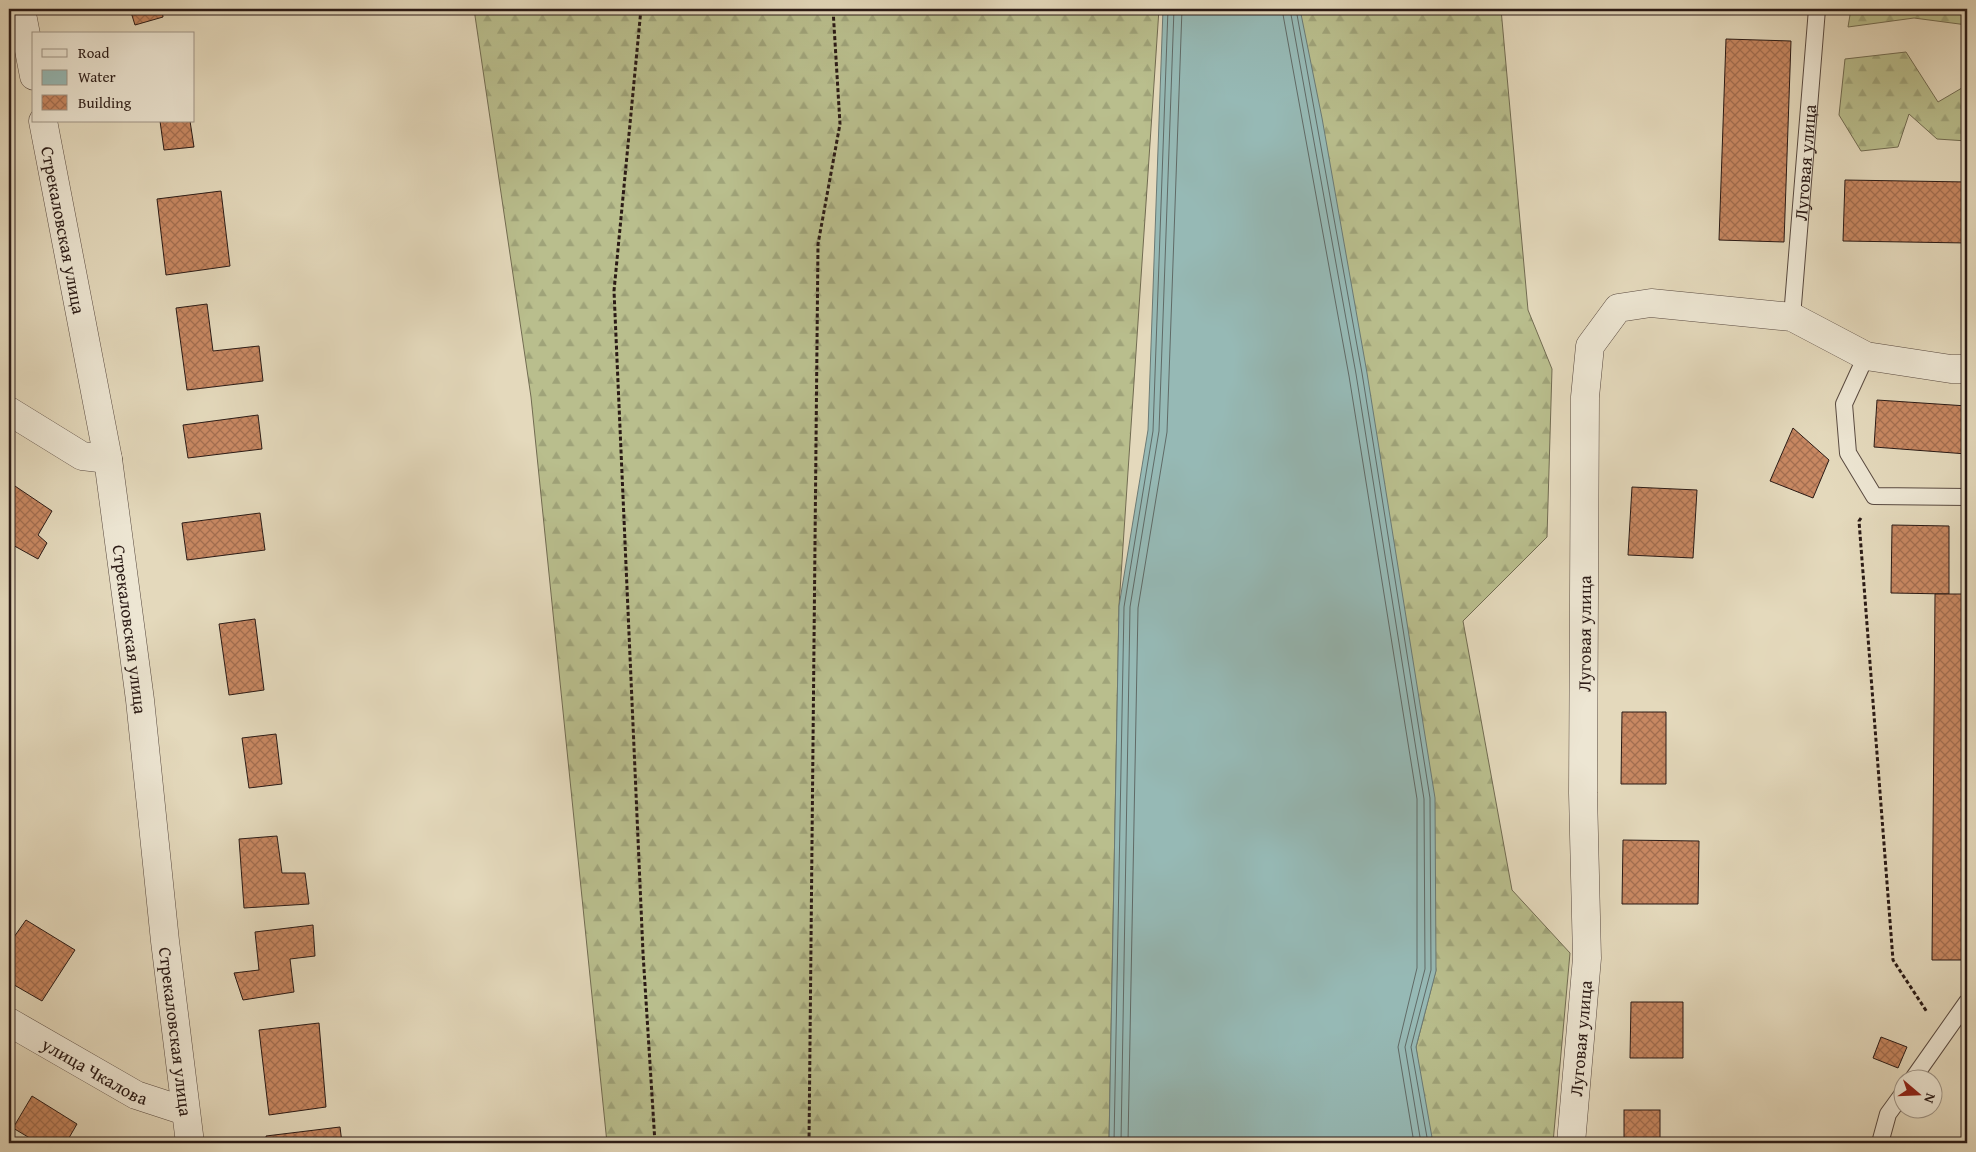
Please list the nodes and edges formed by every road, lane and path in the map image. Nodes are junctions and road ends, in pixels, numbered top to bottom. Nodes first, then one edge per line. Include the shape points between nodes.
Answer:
1 (21, 9) edge
2 (640, 9) edge
3 (833, 9) edge
4 (1816, 9) edge
5 (32, 66) edge
6 (43, 122) edge
7 (1792, 317) junction
8 (1866, 356) junction
9 (1967, 369) edge
10 (9, 411) edge
11 (108, 459) junction
12 (1874, 496) junction
13 (1967, 497) edge
14 (1967, 1002) edge
15 (9, 1022) edge
16 (1943, 1036) junction
17 (1919, 1070) edge
18 (1894, 1106) edge
19 (185, 1111) junction
20 (190, 1143) edge
21 (656, 1143) edge
22 (809, 1143) edge
23 (1571, 1143) edge
24 (1880, 1143) edge

1 - 5 street
2 - 21 path via 614,291 643,953
3 - 22 path via 840,124 818,244
4 - 7 lane, Луговая улица
6 - 11 street, Стрекаловская улица
7 - 8 street, Луговая улица
7 - 23 street, Луговая улица via 1651,303 1618,308 1590,346 1585,397 1587,958
8 - 9 street, Луговая улица
8 - 12 lane via 1844,404 1848,453
10 - 11 street via 82,456
11 - 19 street, Стрекаловская улица via 140,700
12 - 13 lane
12 - 16 path via 1859,521 1893,960
14 - 16 lane
15 - 19 street, улица Чкалова via 136,1095
16 - 17 lane
18 - 24 lane via 1888,1114
19 - 20 street, Стрекаловская улица

